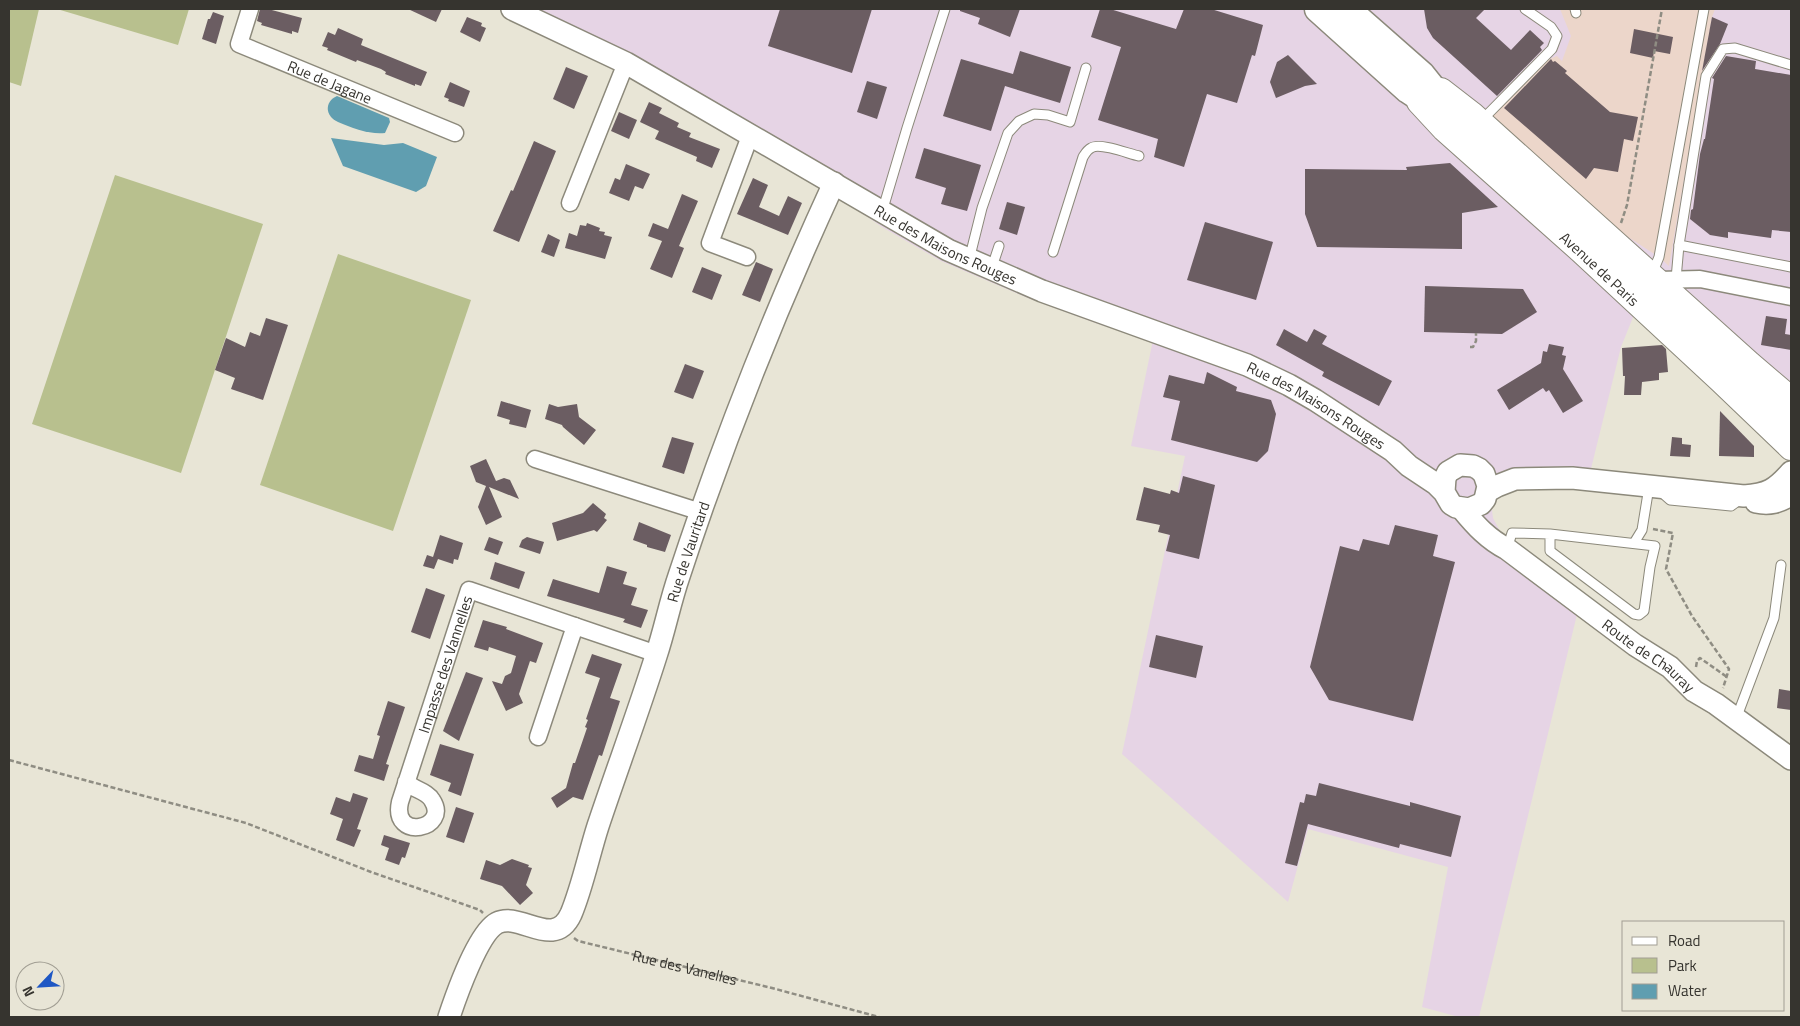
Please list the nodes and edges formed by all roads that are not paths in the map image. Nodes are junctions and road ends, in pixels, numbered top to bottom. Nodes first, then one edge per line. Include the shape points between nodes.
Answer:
1 (250, 9) edge
2 (512, 9) edge
3 (945, 9) edge
4 (1318, 9) edge
5 (1347, 9) edge
6 (1525, 9) edge
7 (1704, 9) edge
8 (537, 14) edge
9 (626, 63) junction
10 (1791, 65) edge
11 (1086, 68) dead end
12 (1415, 83) junction
13 (1471, 123) junction
14 (454, 133) dead end
15 (750, 136) junction
16 (1139, 156) dead end
17 (834, 183) junction
18 (570, 203) dead end
19 (882, 213) junction
20 (1679, 245) junction
21 (999, 246) dead end
22 (1053, 252) dead end
23 (747, 257) dead end
24 (969, 260) junction
25 (1791, 268) edge
26 (991, 270) junction
27 (1662, 278) junction
28 (1791, 298) edge
29 (1791, 399) edge
30 (1791, 421) edge
31 (1791, 448) edge
32 (1393, 451) junction
33 (535, 459) dead end
34 (1454, 468) junction
35 (1479, 469) junction
36 (1791, 472) edge
37 (1572, 478) junction
38 (1652, 486) junction
39 (1444, 492) junction
40 (1486, 495) junction
41 (1791, 495) edge
42 (1744, 496) junction
43 (1462, 509) junction
44 (701, 512) junction
45 (1550, 534) junction
46 (1634, 543) junction
47 (1507, 549) junction
48 (1781, 565) dead end
49 (575, 626) junction
50 (657, 654) junction
51 (1736, 719) junction
52 (538, 737) dead end
53 (1791, 759) edge
54 (406, 782) dead end
55 (449, 1017) edge

1 - 14 street, Rue de Jagane via 239,44
2 - 8 street, Rue des Maisons Rouges
3 - 19 lane
4 - 12 main road, Avenue de Paris
5 - 12 main road, Avenue de Paris
6 - 13 lane via 1551,27 1558,36 1552,49
7 - 27 lane via 1658,257
8 - 9 street, Rue des Maisons Rouges
9 - 15 street, Rue des Maisons Rouges
9 - 18 street
10 - 20 lane via 1735,48 1723,49 1706,76
11 - 24 lane via 1070,122 1034,114 1019,121 1008,133 982,208
12 - 13 main road, Avenue de Paris
12 - 31 main road, Avenue de Paris via 1444,129
13 - 27 main road, Avenue de Paris
13 - 30 main road, Avenue de Paris
15 - 17 street, Rue des Maisons Rouges
15 - 23 street via 710,243
16 - 22 lane via 1101,146 1087,151
17 - 19 street, Rue des Maisons Rouges
17 - 44 street, Rue de Vauritard via 788,287
19 - 24 street, Rue des Maisons Rouges
20 - 25 lane
20 - 27 lane
21 - 26 lane
24 - 26 street, Rue des Maisons Rouges
26 - 32 street, Rue des Maisons Rouges via 1263,372 1315,400
27 - 28 street via 1700,279
27 - 29 main road, Avenue de Paris via 1750,364
32 - 34 street, Rue des Maisons Rouges
32 - 39 street, Rue des Maisons Rouges
33 - 44 street
34 - 35 street via 1467,465
34 - 39 street via 1445,478
35 - 37 street via 1549,471
35 - 40 street via 1487,481
36 - 42 street via 1762,495
37 - 38 street
37 - 40 street via 1515,479 1496,486
38 - 42 street
38 - 46 lane via 1642,530
39 - 43 street via 1450,504
40 - 43 street via 1475,508
40 - 47 street, Route de Chauray via 1491,525
41 - 42 street via 1765,504
43 - 47 street, Route de Chauray via 1482,532
44 - 50 street, Rue de Vauritard
45 - 46 lane
45 - 46 lane via 1550,551 1639,615 1644,611 1655,546
45 - 47 lane via 1512,533
47 - 51 street, Route de Chauray via 1670,668 1694,691
48 - 51 lane via 1774,618
49 - 50 street, Impasse des Vannelles
49 - 52 street
49 - 54 street, Impasse des Vannelles via 469,590
50 - 55 street, Rue de Vauritard via 571,914 561,927 551,930 509,921 494,925 484,935 475,953
51 - 53 street, Route de Chauray

